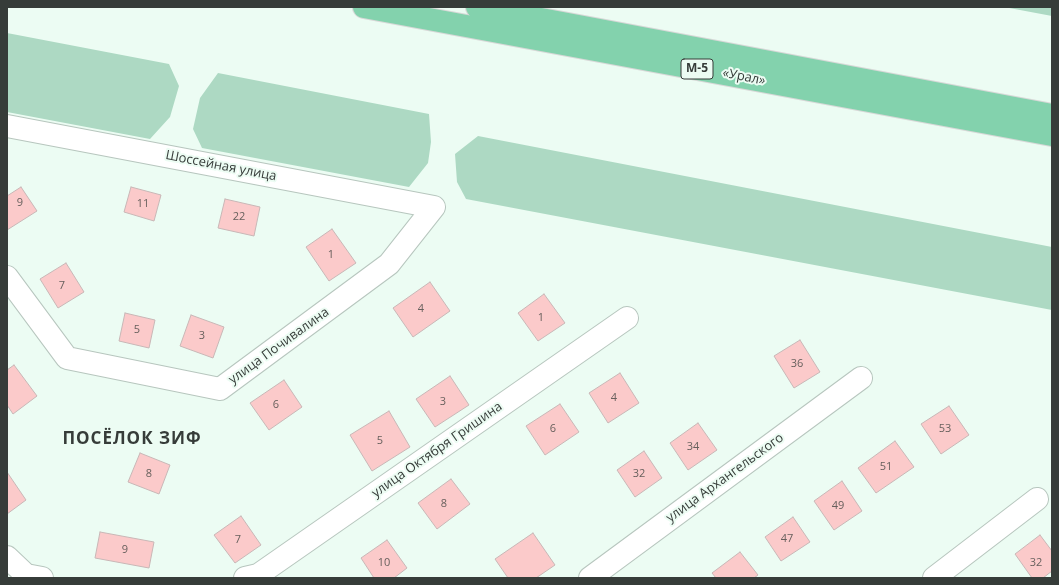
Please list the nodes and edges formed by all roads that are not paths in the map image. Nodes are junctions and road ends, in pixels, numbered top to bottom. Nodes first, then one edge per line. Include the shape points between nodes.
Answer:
1 (364, 7) edge
2 (477, 7) edge
3 (1052, 115) edge
4 (7, 126) edge
5 (1052, 135) edge
6 (434, 206) joint
7 (7, 277) edge
8 (627, 318) dead end
9 (860, 378) dead end
10 (1037, 499) dead end
11 (7, 557) edge
12 (42, 578) edge
13 (245, 578) edge
14 (590, 578) edge
15 (934, 578) edge

1 - 5 highway, «Урал» / М-5
2 - 3 highway, «Урал» / М-5
4 - 6 street, Шоссейная улица
6 - 7 street, улица Почивалина via 389,264 220,389 67,358
8 - 13 street, улица Октября Гришина via 258,575
9 - 14 street, улица Архангельского
10 - 15 street
11 - 12 street via 26,575

